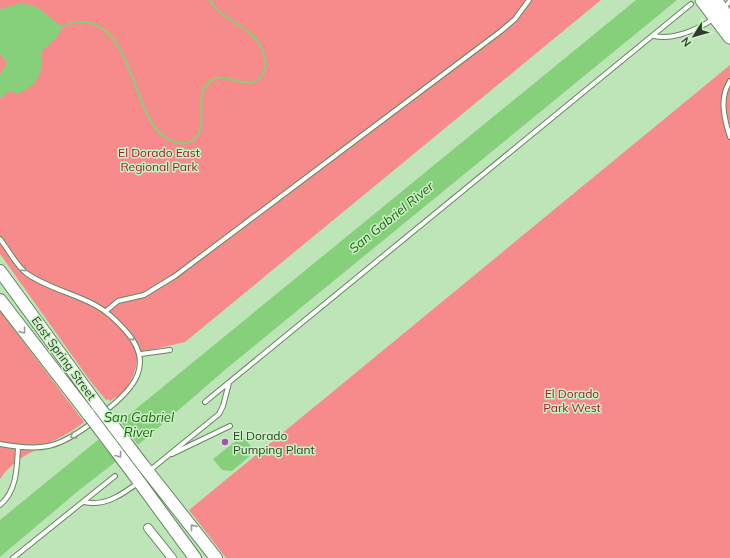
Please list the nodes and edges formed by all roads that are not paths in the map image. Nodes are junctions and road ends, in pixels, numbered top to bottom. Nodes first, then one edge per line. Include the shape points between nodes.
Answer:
1 (530, 0) edge
2 (697, 2) edge
3 (720, 9) edge
4 (654, 36) junction
5 (730, 37) edge
6 (730, 81) edge
7 (730, 137) edge
8 (0, 239) edge
9 (0, 271) edge
10 (0, 300) edge
11 (106, 311) junction
12 (170, 350) dead end
13 (141, 354) junction
14 (229, 382) junction
15 (205, 402) dead end
16 (230, 426) dead end
17 (0, 444) edge
18 (18, 447) junction
19 (164, 458) junction
20 (145, 468) junction
21 (115, 476) dead end
22 (136, 477) junction
23 (84, 502) junction
24 (0, 505) edge
25 (148, 528) dead end
26 (13, 558) edge
27 (172, 558) edge
28 (195, 558) edge
29 (216, 558) edge

1 - 11 lane via 501,32 175,276 144,294 118,301
2 - 3 main road
2 - 4 lane
3 - 4 lane via 686,32 672,37
3 - 5 main road
4 - 14 lane
6 - 7 lane via 724,95 723,107
8 -> 11 lane via 24,272
9 - 20 main road, East Spring Street, bridge
10 -> 22 main road, East Spring Street, bridge
11 -> 13 lane via 131,336
12 - 13 lane
13 -> 18 lane via 138,372 126,393 82,430 52,446
14 - 15 lane
14 - 19 lane via 219,414
16 - 19 lane
17 - 18 lane
18 - 24 lane via 10,496
19 - 20 lane
29 -> 20 main road, East Spring Street
21 - 23 lane
22 - 23 lane via 115,499
22 - 28 main road, East Spring Street
23 - 26 lane
25 - 27 street

